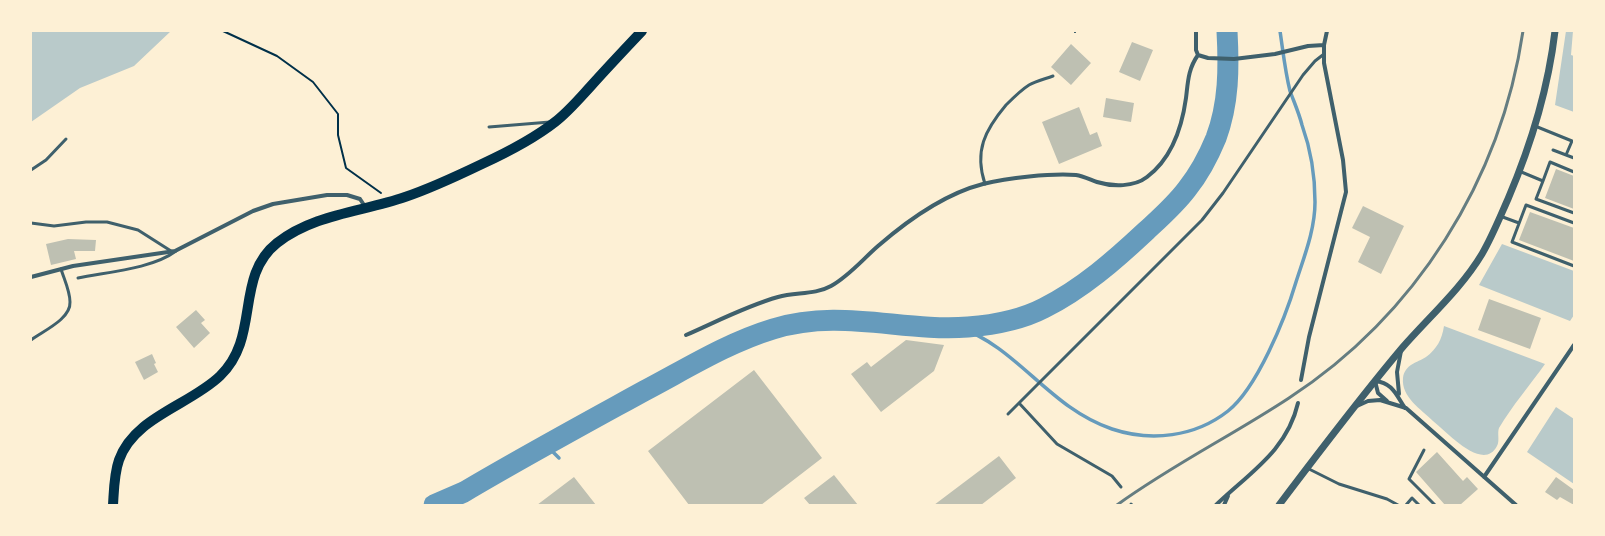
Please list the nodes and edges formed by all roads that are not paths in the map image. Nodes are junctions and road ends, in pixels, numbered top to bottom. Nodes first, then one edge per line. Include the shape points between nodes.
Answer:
1 (642, 31) edge
2 (1196, 31) edge
3 (1327, 31) edge
4 (1555, 31) edge
5 (1324, 45) junction
6 (1324, 54) junction
7 (1198, 55) junction
8 (1052, 76) dead end
9 (556, 121) junction
10 (1535, 126) junction
11 (489, 127) dead end
12 (66, 138) dead end
13 (1553, 150) dead end
14 (1566, 155) junction
15 (1574, 158) edge
16 (31, 170) edge
17 (1519, 171) junction
18 (1574, 172) edge
19 (1543, 180) junction
20 (985, 184) junction
21 (366, 208) junction
22 (1574, 213) edge
23 (1500, 216) junction
24 (31, 223) edge
25 (1519, 223) junction
26 (1574, 223) edge
27 (175, 251) junction
28 (1574, 266) edge
29 (61, 269) junction
30 (31, 277) edge
31 (78, 278) dead end
32 (686, 335) dead end
33 (31, 340) edge
34 (1574, 345) edge
35 (1402, 349) junction
36 (1301, 380) dead end
37 (1375, 381) junction
38 (1401, 400) junction
39 (1019, 403) junction
40 (1298, 403) dead end
41 (1391, 403) junction
42 (1353, 408) junction
43 (1406, 408) junction
44 (1008, 414) dead end
45 (1424, 450) dead end
46 (1307, 468) junction
47 (1484, 477) junction
48 (1121, 487) dead end
49 (1230, 493) junction
50 (1514, 504) edge
51 (113, 505) edge
52 (1216, 505) edge
53 (1224, 505) edge
54 (1279, 505) edge
55 (1398, 505) edge
56 (1406, 505) edge
57 (1419, 505) edge
58 (1435, 505) edge

1 - 9 main road
2 - 7 street
3 - 5 street
4 - 10 street
5 - 6 street
5 - 7 street via 1234,59
6 - 36 street via 1346,176 1346,192 1309,337
6 - 39 lane via 1308,68 1223,194 1202,220
7 - 20 street via 1189,73 1184,109 1174,142 1146,178 1122,185 1102,183 1074,175 1020,178
8 - 20 lane via 1030,84 1013,98 988,129 980,164
9 - 11 lane
9 - 21 main road via 527,142 440,184
10 - 14 lane via 1572,141
10 - 17 street
12 - 16 lane via 46,160
13 - 14 lane
14 - 15 lane
17 - 19 lane
17 - 23 street
18 - 19 lane via 1550,162
19 - 22 lane via 1536,199
20 - 32 street via 963,191 917,216 832,285 819,291 777,298
21 - 27 street via 360,199 344,195 316,196 277,203 253,211
21 - 51 main road via 310,224 285,237 267,252 254,274 245,329 233,360 211,383 155,420 128,442 116,470
23 - 25 lane
23 - 35 street via 1476,263
24 - 27 lane via 54,226 108,222 138,230
25 - 26 lane via 1526,205
25 - 28 lane via 1512,242
27 - 29 street
27 - 31 lane via 167,257 149,263
29 - 30 street
29 - 33 lane via 69,298 69,308 60,320
34 - 47 street
35 - 37 street
35 - 38 street via 1397,372
37 - 38 street via 1392,388
37 - 41 street via 1378,393
37 - 42 street
38 - 43 street
39 - 44 lane
39 - 48 lane via 1057,444 1112,476
40 - 49 street via 1291,427 1280,444
41 - 42 street via 1372,401
41 - 43 street
42 - 46 street
43 - 47 street
45 - 58 lane via 1409,479
46 - 54 street
46 - 55 lane via 1339,484
47 - 50 street
49 - 52 street
49 - 53 street
56 - 57 lane via 1412,498

